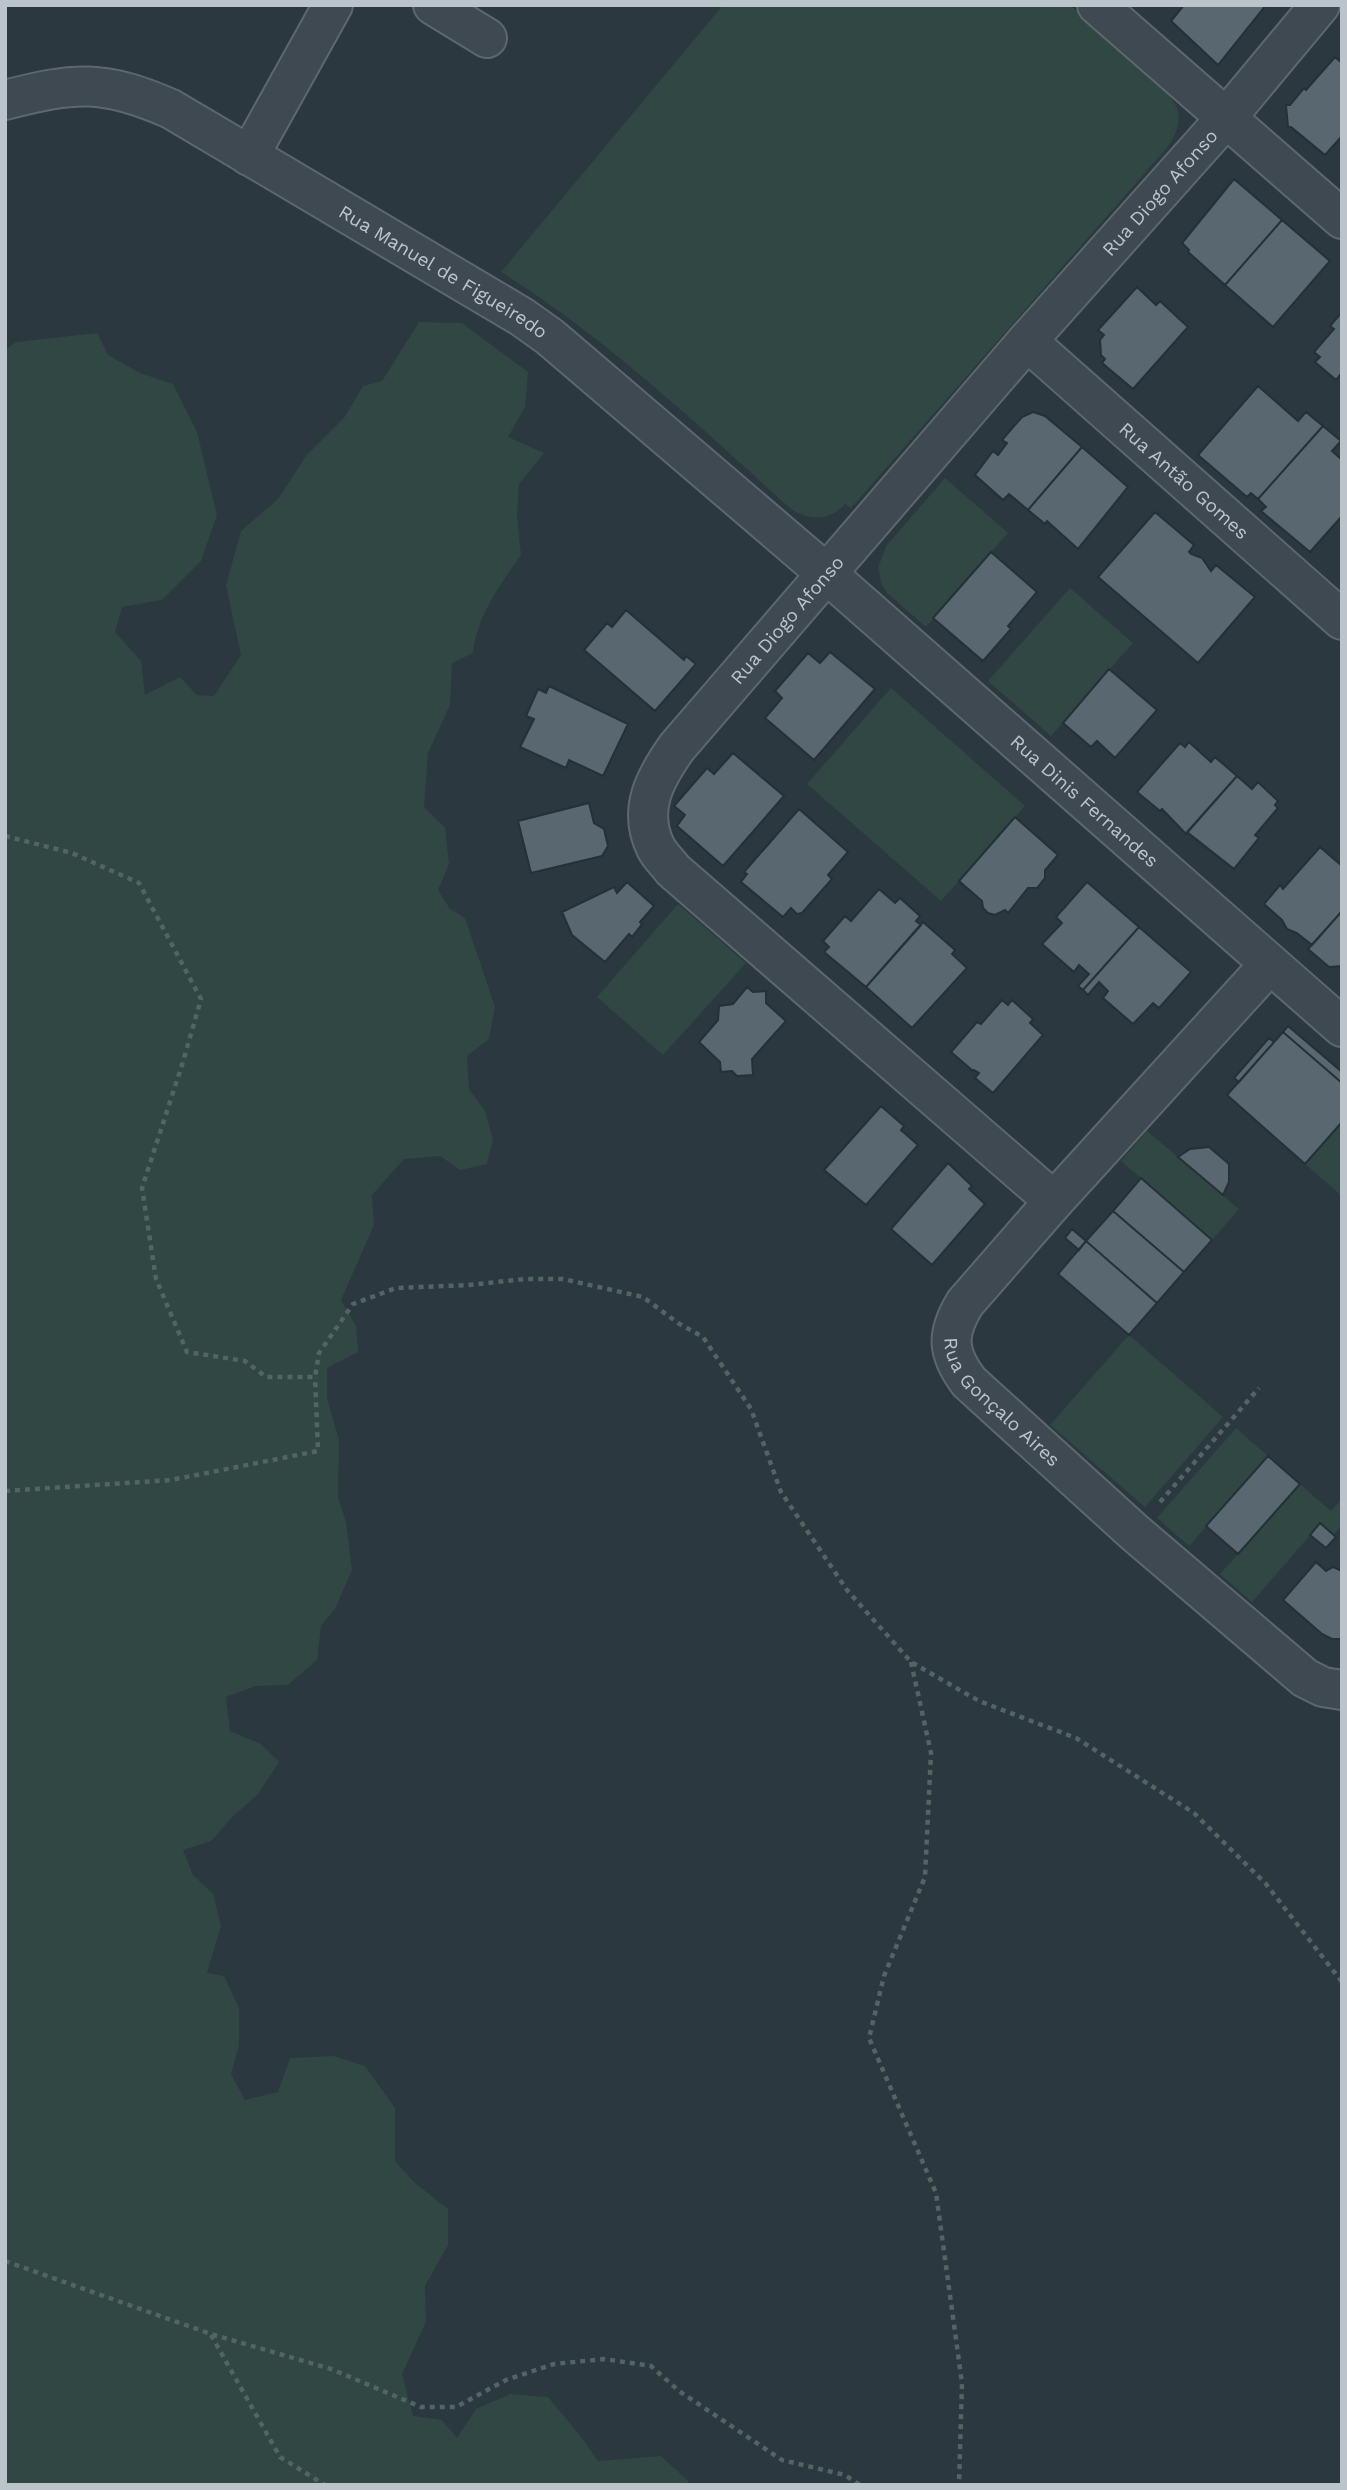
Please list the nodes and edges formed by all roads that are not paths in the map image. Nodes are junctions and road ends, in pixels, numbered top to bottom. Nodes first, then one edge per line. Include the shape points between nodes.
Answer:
1 (333, 5) edge
2 (433, 5) edge
3 (1097, 5) edge
4 (1319, 7) edge
5 (487, 38) dead end
6 (5, 100) edge
7 (1226, 118) junction
8 (249, 156) junction
9 (1342, 219) edge
10 (1027, 341) junction
11 (827, 574) junction
12 (1342, 620) edge
13 (1269, 965) junction
14 (1342, 1027) edge
15 (1054, 1201) junction
16 (1342, 1690) edge

1 - 8 street
2 - 5 street
3 - 7 street
4 - 7 street, Rua Diogo Afonso
6 - 8 street, Rua Manuel de Figueiredo via 86,85 116,89 171,109
7 - 9 street
7 - 10 street, Rua Diogo Afonso
8 - 11 street, Rua Manuel de Figueiredo via 522,317
10 - 11 street, Rua Diogo Afonso
10 - 12 street, Rua Antão Gomes
11 - 13 street, Rua Dinis Fernandes
11 - 15 street, Rua Diogo Afonso via 657,775 649,799 649,824 656,848 673,870
13 - 14 street, Rua Dinis Fernandes
13 - 15 street, Rua Gonçalo Aires
15 - 16 street, Rua Gonçalo Aires via 955,1320 950,1343 958,1367 1134,1532 1305,1678

